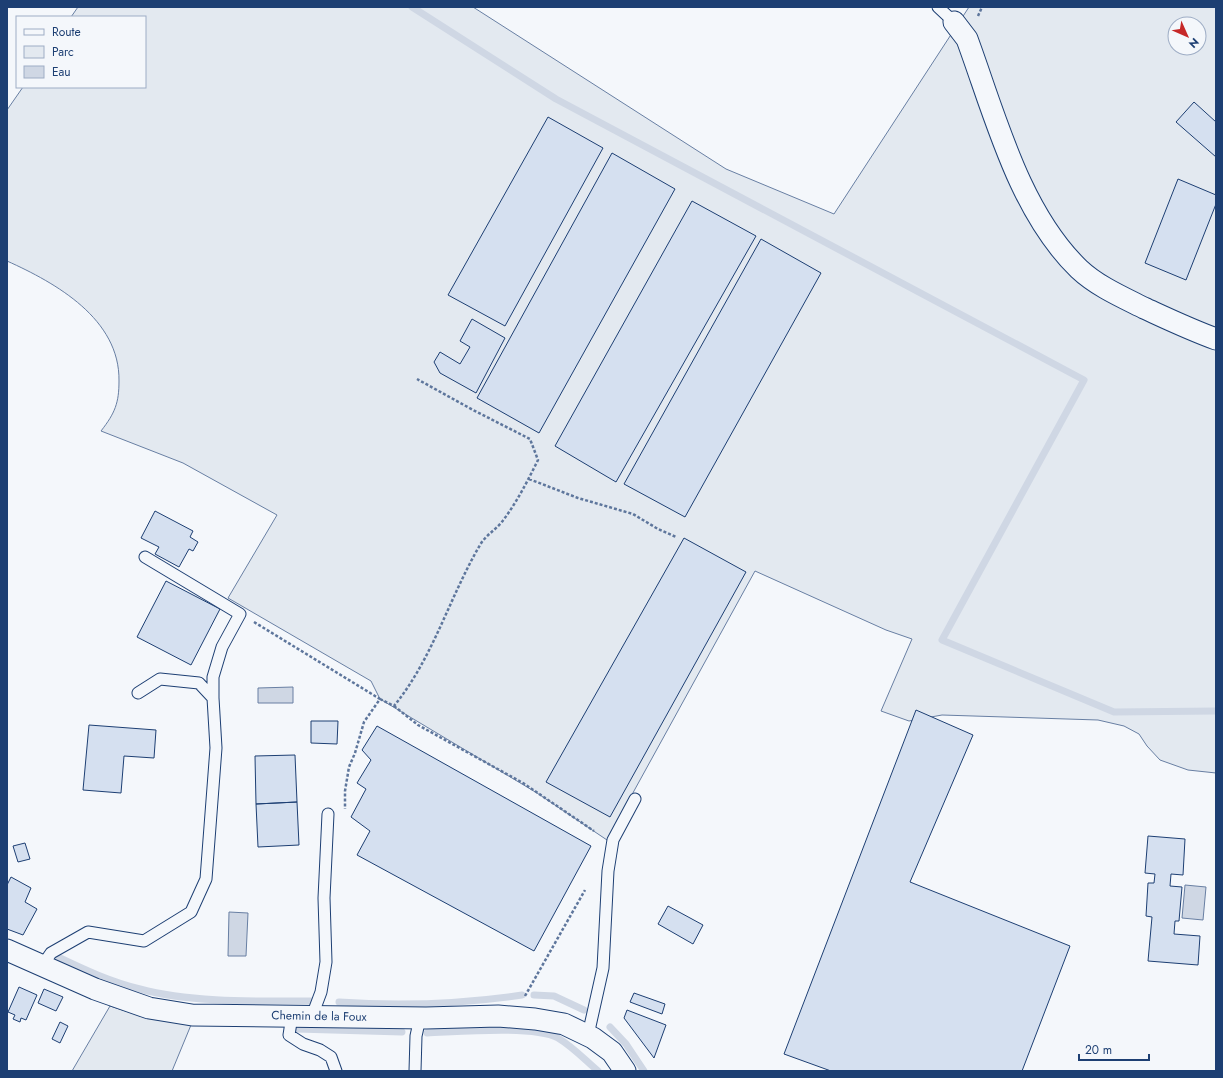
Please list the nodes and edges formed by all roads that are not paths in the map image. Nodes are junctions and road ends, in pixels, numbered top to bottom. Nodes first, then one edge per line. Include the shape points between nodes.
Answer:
1 (938, 7) edge
2 (954, 22) joint
3 (1216, 339) edge
4 (145, 557) dead end
5 (138, 693) dead end
6 (213, 698) junction
7 (634, 799) dead end
8 (328, 814) dead end
9 (7, 950) edge
10 (42, 966) junction
11 (302, 1016) junction
12 (420, 1018) junction
13 (588, 1035) junction
14 (336, 1071) edge
15 (415, 1071) edge
16 (625, 1071) edge

1 - 2 lane
2 - 3 street via 967,39 1016,174 1040,221 1060,247 1080,269 1114,293 1191,330
4 - 6 lane via 240,614 222,648 212,677
5 - 6 lane via 160,679 199,683
6 - 10 lane via 216,748 206,879 191,912 144,941 88,932 51,952
7 - 13 lane via 613,840 608,871 603,968
8 - 11 lane via 324,898 326,962 321,992
9 - 10 street, Chemin de la Foux
10 - 11 street, Chemin de la Foux via 95,989 149,1008 192,1015
11 - 12 street, Chemin de la Foux
11 - 14 lane via 289,1035 331,1057
12 - 13 street, Chemin de la Foux via 519,1018 564,1024
12 - 15 lane via 416,1036
13 - 16 street, Chemin de la Foux via 612,1052

